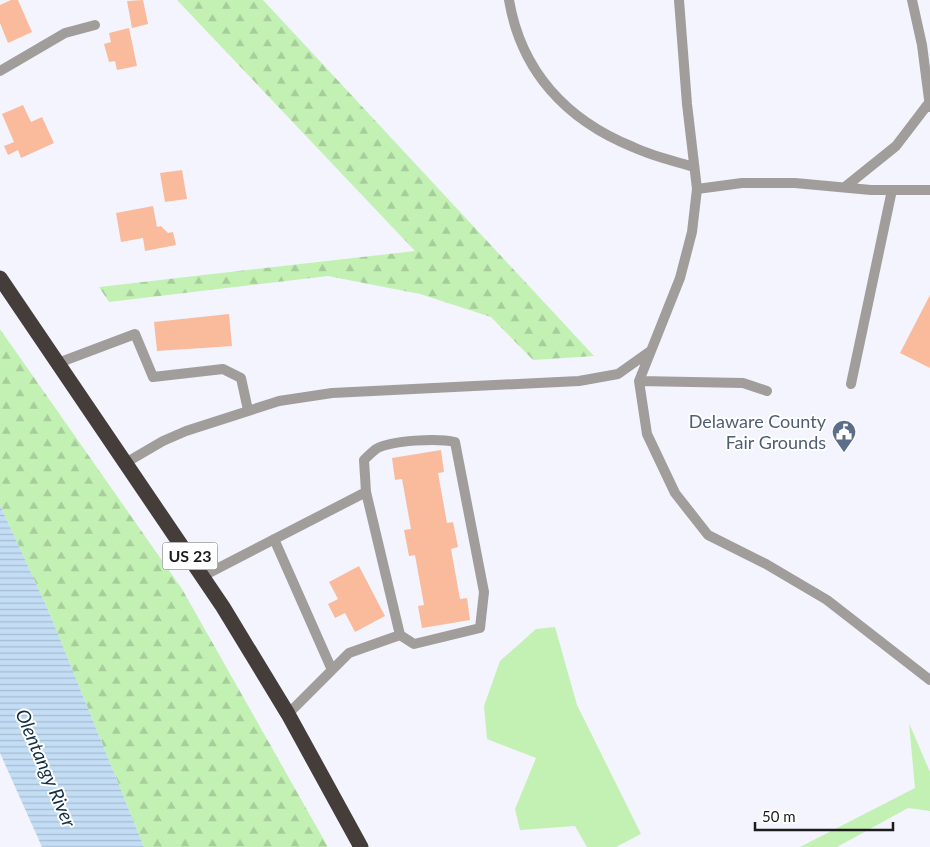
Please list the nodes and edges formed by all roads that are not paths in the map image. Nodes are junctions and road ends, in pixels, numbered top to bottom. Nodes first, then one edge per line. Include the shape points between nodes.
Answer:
1 (509, 0) edge
2 (679, 0) edge
3 (912, 0) edge
4 (95, 26) dead end
5 (0, 71) edge
6 (929, 106) edge
7 (694, 168) junction
8 (845, 187) junction
9 (697, 189) junction
10 (892, 190) junction
11 (930, 190) edge
12 (0, 278) edge
13 (650, 351) junction
14 (58, 363) junction
15 (639, 382) junction
16 (851, 384) dead end
17 (767, 391) dead end
18 (248, 410) junction
19 (126, 462) junction
20 (366, 492) junction
21 (274, 539) junction
22 (203, 576) junction
23 (400, 635) junction
24 (332, 670) junction
25 (929, 680) edge
26 (288, 714) junction
27 (361, 847) edge

1 - 7 lane via 512,19 527,60 560,103 593,127 632,147
2 - 7 lane
3 - 6 lane via 922,45
4 - 5 lane via 65,33
6 - 8 lane via 896,146
7 - 9 lane
8 - 9 lane via 742,183
8 - 10 lane
9 - 13 lane via 692,232 680,278
10 - 11 lane
10 - 16 lane
12 - 14 highway, US 23
13 - 15 lane
13 - 18 lane via 618,374 579,381 332,393 279,401
14 - 18 lane via 135,334 153,378 223,369 241,378
14 - 19 highway, US 23
15 - 17 lane via 743,383
15 - 25 lane via 647,434 675,493 708,535 827,600
18 - 19 lane via 163,441
19 - 22 highway, US 23
20 - 21 lane
20 - 23 lane
20 - 23 lane via 364,460 377,448 441,439 455,442 484,592 480,628 414,644
21 - 22 lane
21 - 24 lane
22 - 26 highway, US 23
23 - 24 lane via 349,653
24 - 26 lane
26 - 27 highway, US 23

